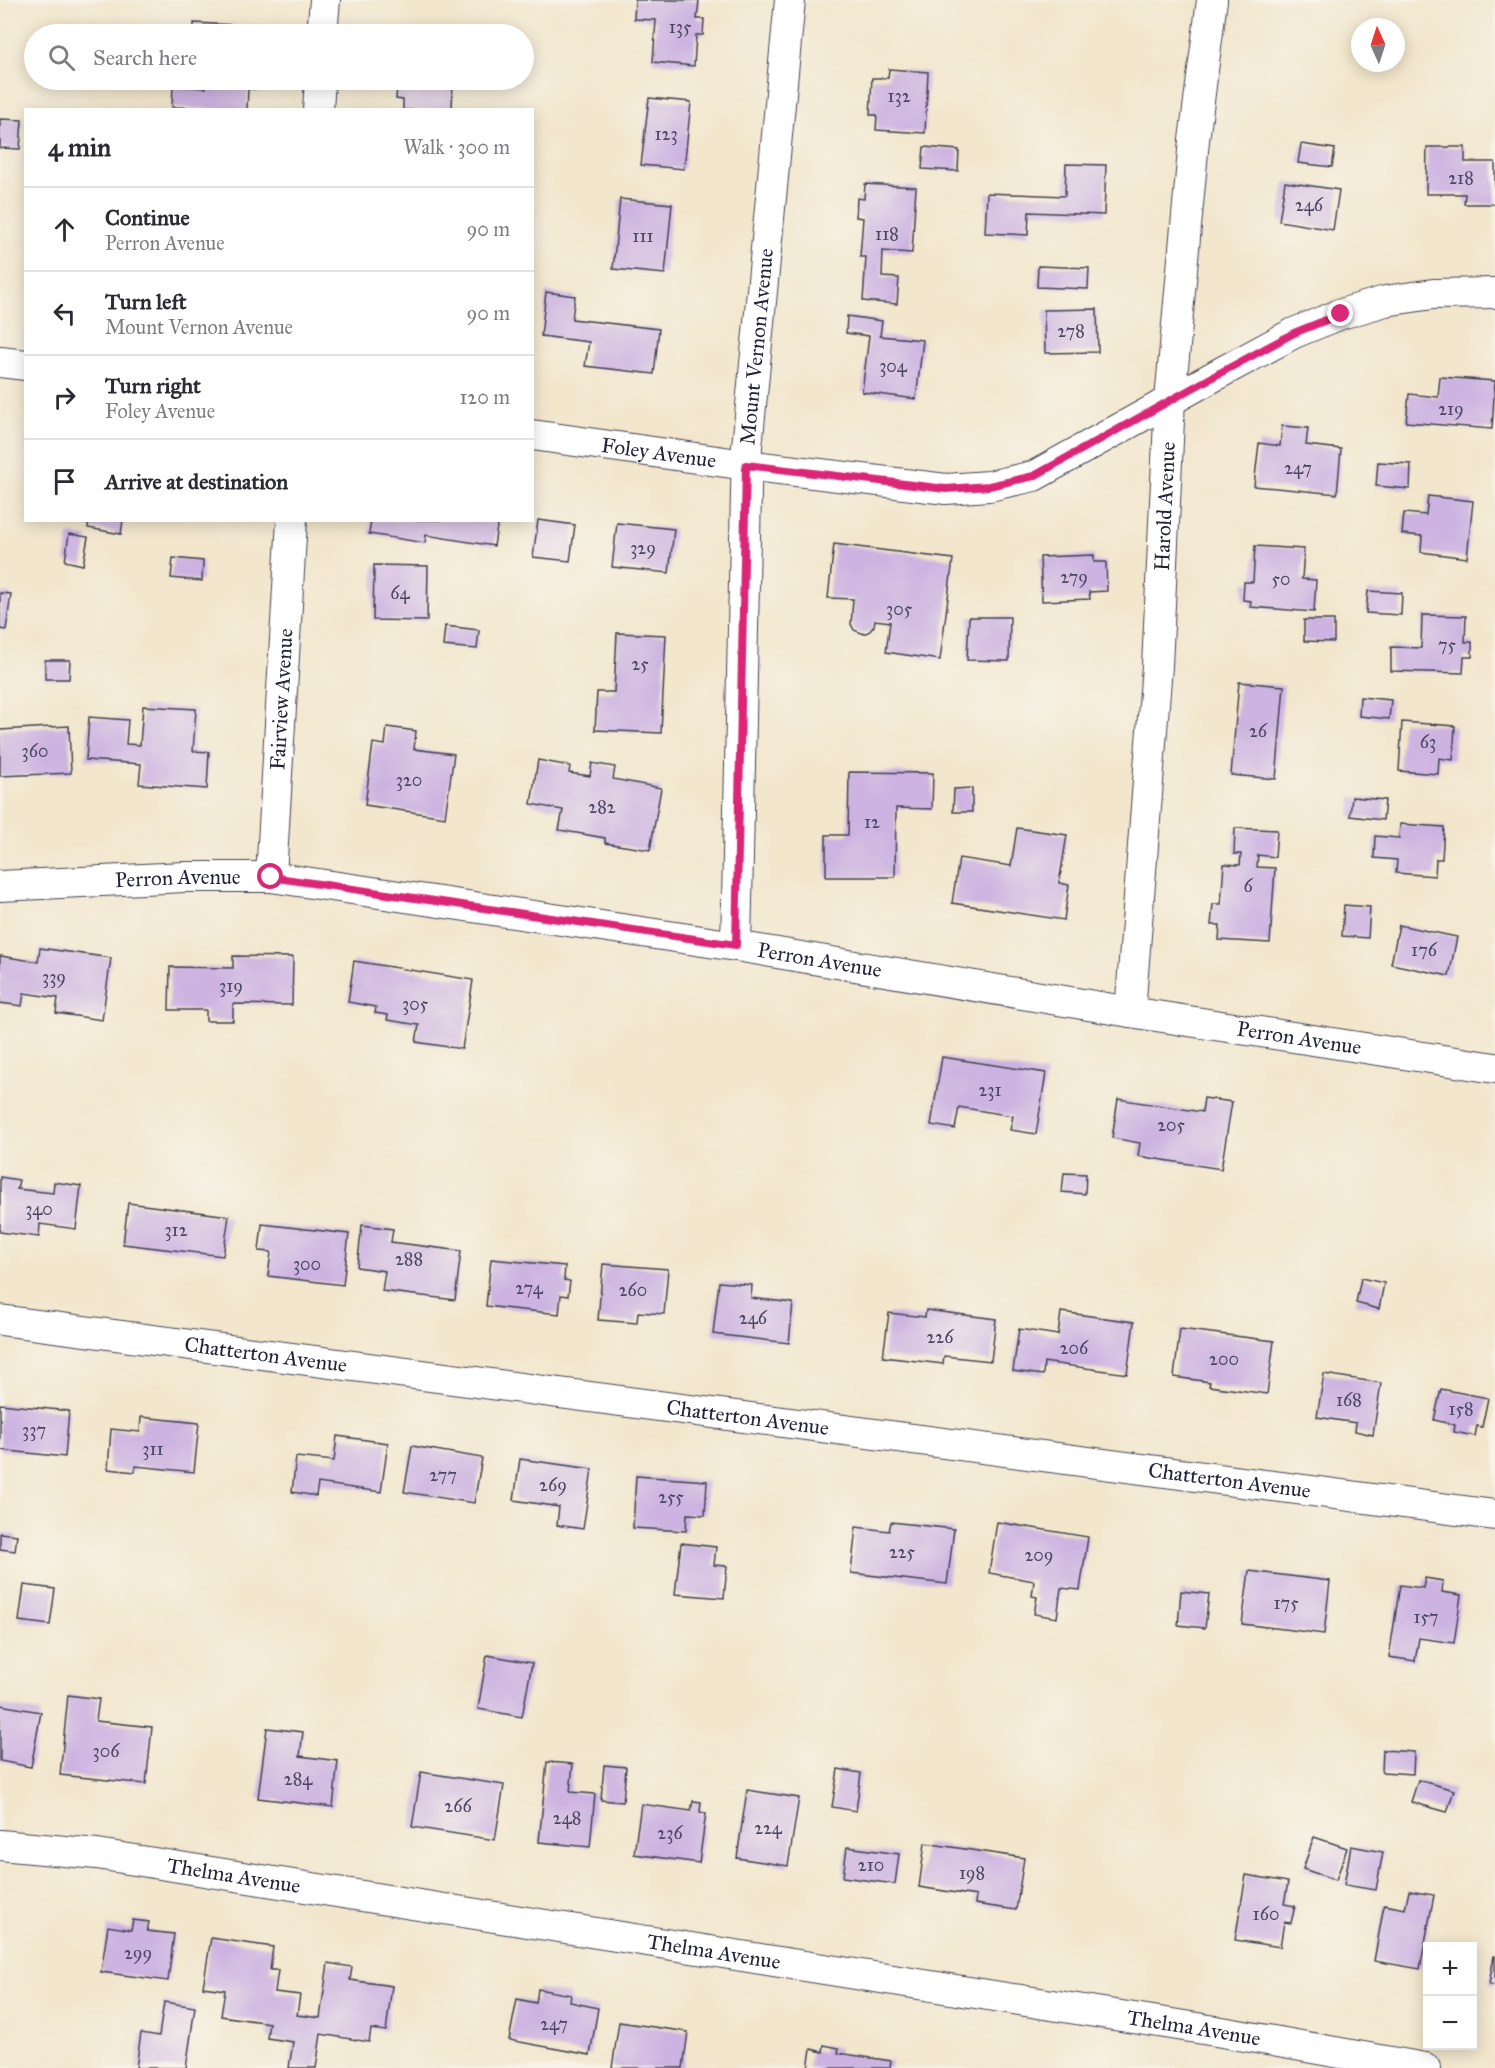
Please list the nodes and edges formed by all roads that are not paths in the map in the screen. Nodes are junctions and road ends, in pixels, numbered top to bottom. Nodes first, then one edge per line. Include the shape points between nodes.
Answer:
1 (325, 0) edge
2 (790, 0) edge
3 (1212, 0) edge
4 (323, 24) edge
5 (319, 90) edge
6 (318, 108) edge
7 (1495, 293) edge
8 (0, 362) edge
9 (24, 365) edge
10 (1170, 400) junction
11 (534, 435) edge
12 (746, 465) junction
13 (292, 522) edge
14 (271, 877) junction
15 (0, 886) edge
16 (736, 945) junction
17 (1130, 1012) junction
18 (1495, 1068) edge
19 (0, 1320) edge
20 (1495, 1515) edge
21 (0, 1845) edge
22 (1425, 2068) edge

1 - 4 street
2 - 12 street, Mount Vernon Avenue
3 - 10 street, Harold Avenue via 1194,140
5 - 6 street
7 - 10 street, Foley Avenue via 1433,294 1385,301 1341,314 1294,333
8 - 9 street
10 - 12 street, Foley Avenue via 1034,476 989,486 946,489
10 - 17 street, Harold Avenue via 1157,666
11 - 12 street, Foley Avenue
12 - 16 street, Mount Vernon Avenue
13 - 14 street, Fairview Avenue
14 - 15 street, Perron Avenue
14 - 16 street, Perron Avenue
16 - 17 street, Perron Avenue
17 - 18 street, Perron Avenue
19 - 20 street, Chatterton Avenue
21 - 22 street, Thelma Avenue via 109,1856 1222,2032

